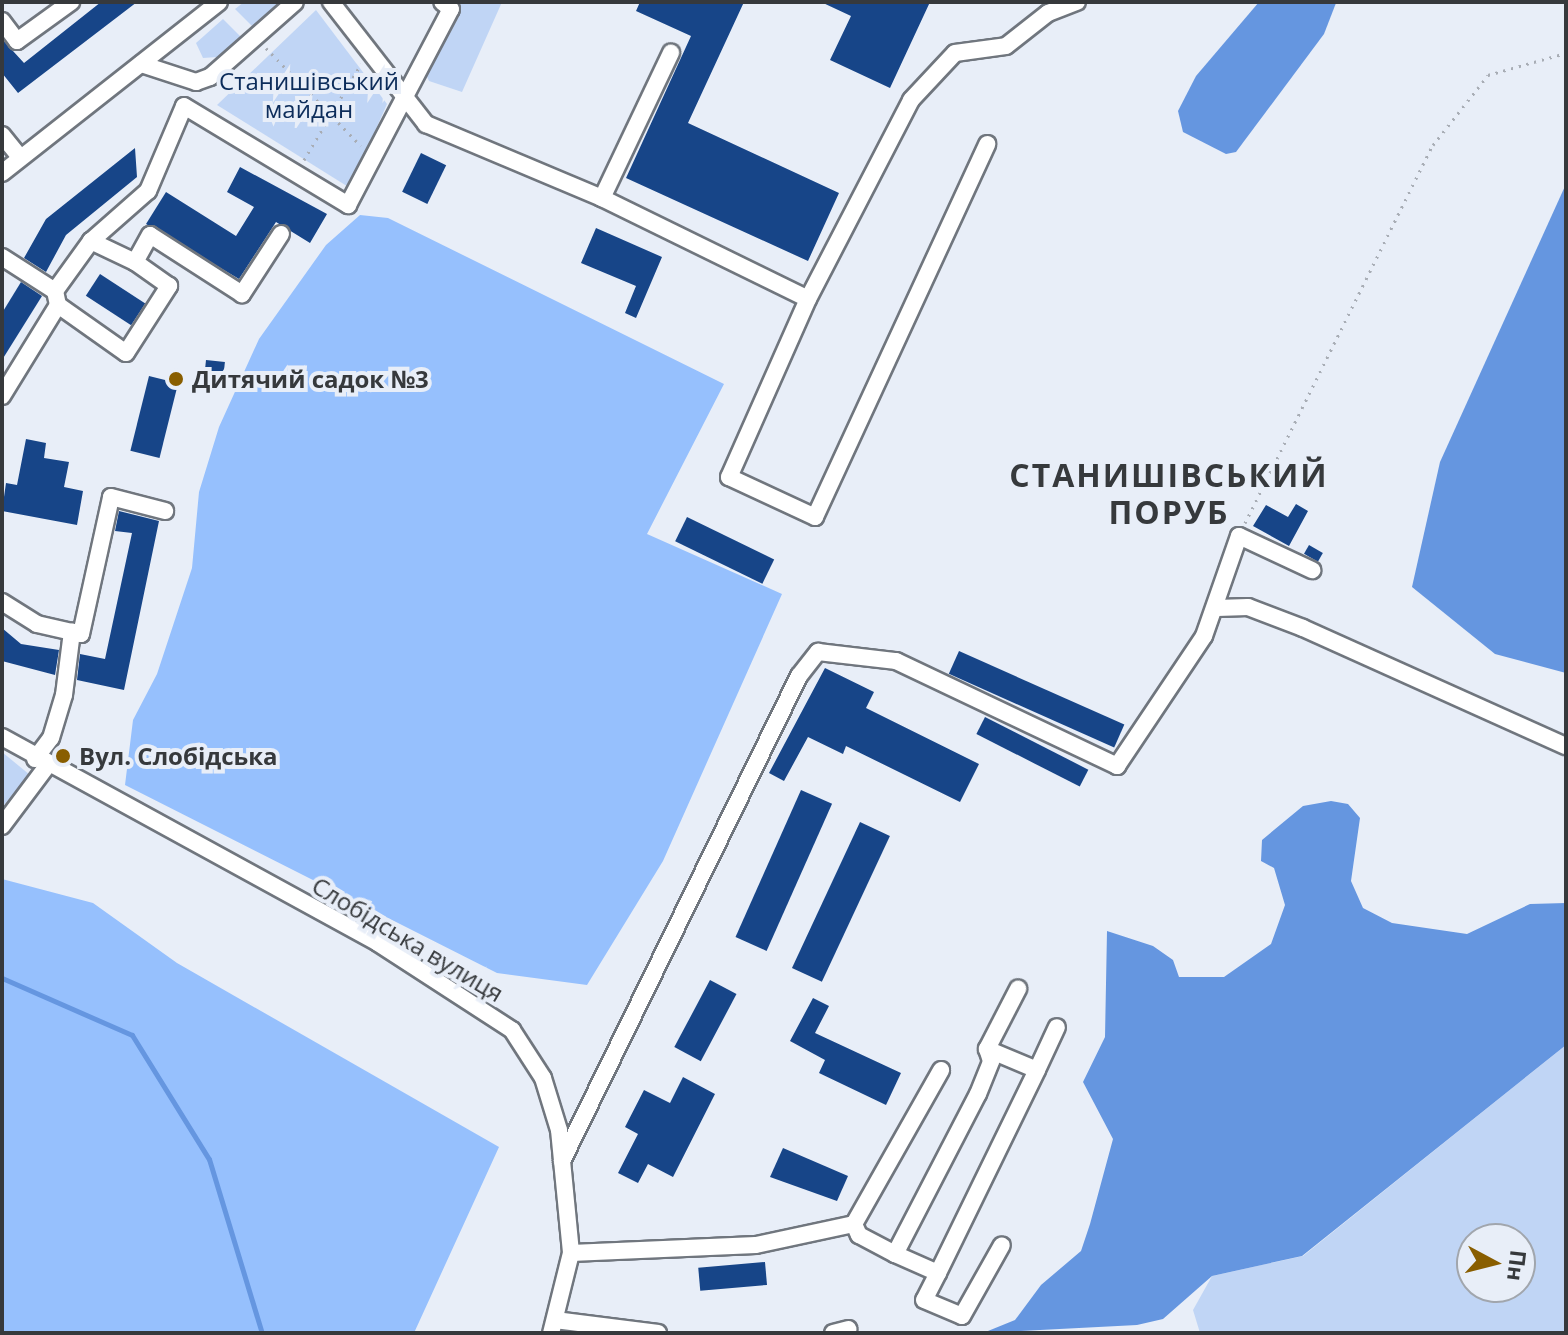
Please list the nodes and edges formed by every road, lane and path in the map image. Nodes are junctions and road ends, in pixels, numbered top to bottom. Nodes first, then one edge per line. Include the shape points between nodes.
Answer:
1 (219, 2) edge
2 (295, 2) edge
3 (331, 2) edge
4 (442, 2) edge
5 (1077, 2) edge
6 (67, 3) edge
7 (2, 21) edge
8 (258, 39) junction
9 (368, 53) junction
10 (671, 53) dead end
11 (1566, 53) edge
12 (141, 64) junction
13 (196, 82) junction
14 (403, 95) junction
15 (184, 106) junction
16 (327, 112) junction
17 (2, 135) edge
18 (987, 144) dead end
19 (19, 156) junction
20 (372, 158) junction
21 (2, 173) edge
22 (297, 174) junction
23 (602, 198) junction
24 (281, 234) dead end
25 (91, 241) junction
26 (2, 257) edge
27 (135, 262) junction
28 (56, 298) junction
29 (808, 299) junction
30 (2, 396) edge
31 (165, 511) dead end
32 (1239, 536) junction
33 (1312, 570) dead end
34 (2, 602) edge
35 (1217, 608) junction
36 (72, 632) junction
37 (2, 737) edge
38 (1566, 746) edge
39 (41, 763) junction
40 (2, 826) edge
41 (1018, 989) dead end
42 (1057, 1027) dead end
43 (987, 1049) junction
44 (941, 1070) dead end
45 (1037, 1070) junction
46 (562, 1161) junction
47 (854, 1224) junction
48 (1002, 1245) dead end
49 (571, 1253) junction
50 (895, 1254) junction
51 (938, 1273) junction
52 (553, 1326) edge
53 (658, 1333) edge

1 - 12 street
2 - 8 street
3 - 9 street
4 - 14 street via 451,9
5 - 29 street via 1048,13 1006,46 955,53 911,100
6 - 7 street via 17,41
8 - 13 street
8 - 16 path
9 - 14 street
9 - 16 path
10 - 23 street
11 - 32 path via 1488,75 1433,145
12 - 13 street
12 - 19 street
13 - 15 street
14 - 20 street
14 - 23 street via 426,124
15 - 22 street
15 - 25 street via 148,191
16 - 20 path
16 - 22 path
17 - 19 street
18 - 29 street via 815,517 729,477
19 - 21 street
20 - 22 street via 348,205
23 - 29 street
24 - 27 street via 242,294 150,235
25 - 27 street
25 - 28 street
26 - 28 street
27 - 28 street via 169,286 126,353
28 - 30 street
31 - 36 street via 111,497 81,634
32 - 33 street
32 - 35 street
34 - 36 street via 37,624
35 - 38 street via 1248,607 1303,628
35 - 46 street via 1117,766 896,661 818,652 799,676
36 - 39 street via 64,695
37 - 39 street, Слобідська вулиця
39 - 40 street
39 - 46 street, Слобідська вулиця via 378,943 512,1030 543,1078
41 - 43 street
42 - 45 street
43 - 45 street
43 - 50 street via 991,1061 978,1094
44 - 47 street
45 - 51 street
46 - 49 street, Слобідська вулиця
47 - 49 street via 756,1245
47 - 50 street
48 - 51 street via 962,1316 924,1300
49 - 52 street, Слобідська вулиця
50 - 51 street
52 - 53 street

